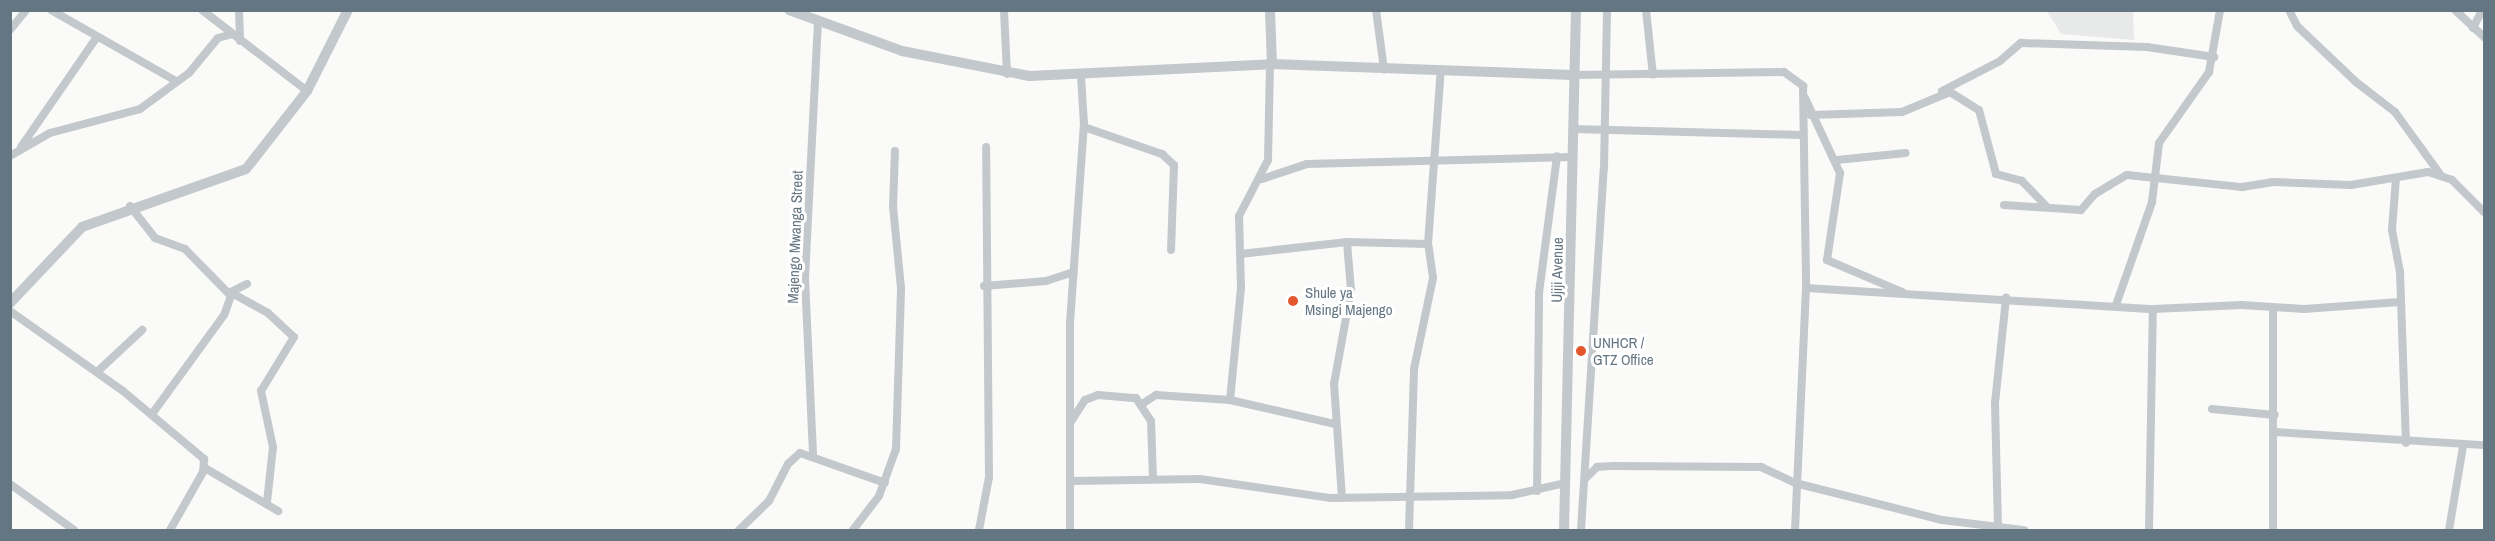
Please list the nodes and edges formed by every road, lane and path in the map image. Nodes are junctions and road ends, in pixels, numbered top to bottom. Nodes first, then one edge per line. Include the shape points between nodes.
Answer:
1 (26, 10) edge
2 (51, 10) edge
3 (202, 10) edge
4 (239, 10) edge
5 (348, 10) edge
6 (789, 10) edge
7 (1004, 10) edge
8 (1270, 10) edge
9 (1376, 10) edge
10 (1576, 10) edge
11 (1607, 10) edge
12 (1646, 10) edge
13 (2220, 10) edge
14 (2289, 10) edge
15 (2455, 10) edge
16 (2482, 10) edge
17 (818, 21) junction
18 (2473, 28) junction
19 (10, 30) edge
20 (232, 34) junction
21 (96, 37) junction
22 (2484, 37) edge
23 (240, 41) junction
24 (2214, 57) junction
25 (1271, 65) junction
26 (1384, 69) junction
27 (1440, 69) junction
28 (1007, 74) junction
29 (1573, 75) junction
30 (1653, 75) junction
31 (1081, 76) junction
32 (1606, 77) junction
33 (176, 81) junction
34 (307, 91) junction
35 (1940, 92) junction
36 (1804, 96) junction
37 (1811, 115) junction
38 (1084, 127) junction
39 (1605, 128) junction
40 (1573, 129) junction
41 (1800, 135) junction
42 (986, 147) dead end
43 (20, 150) junction
44 (895, 151) dead end
45 (1906, 153) dead end
46 (10, 156) edge
47 (1557, 156) junction
48 (1571, 156) junction
49 (1432, 159) junction
50 (1837, 160) junction
51 (2440, 174) junction
52 (2153, 175) junction
53 (2396, 178) junction
54 (1259, 181) junction
55 (2004, 204) dead end
56 (130, 206) junction
57 (2050, 209) junction
58 (2484, 212) edge
59 (1347, 242) junction
60 (1428, 244) junction
61 (1171, 250) dead end
62 (1240, 254) junction
63 (1074, 272) junction
64 (247, 284) dead end
65 (984, 286) junction
66 (1806, 288) junction
67 (230, 292) junction
68 (1908, 295) junction
69 (2006, 298) junction
70 (2400, 302) junction
71 (10, 303) edge
72 (2116, 305) junction
73 (2273, 308) junction
74 (2153, 309) junction
75 (10, 311) edge
76 (142, 330) dead end
77 (97, 372) junction
78 (1230, 400) junction
79 (1142, 404) junction
80 (2212, 409) dead end
81 (152, 414) junction
82 (2276, 416) junction
83 (1070, 423) junction
84 (1335, 424) junction
85 (2275, 432) junction
86 (2406, 443) junction
87 (2484, 445) edge
88 (2463, 446) junction
89 (813, 454) junction
90 (205, 468) junction
91 (1153, 478) junction
92 (1585, 479) junction
93 (1071, 481) junction
94 (885, 483) junction
95 (1565, 483) junction
96 (1795, 483) junction
97 (10, 484) edge
98 (1537, 491) junction
99 (1408, 496) junction
100 (1342, 498) junction
101 (267, 502) junction
102 (278, 512) dead end
103 (1962, 527) edge
104 (1998, 527) junction
105 (74, 531) edge
106 (170, 531) edge
107 (739, 531) edge
108 (854, 531) edge
109 (979, 531) edge
110 (1070, 531) edge
111 (1409, 531) edge
112 (1564, 531) edge
113 (1581, 531) edge
114 (1795, 531) edge
115 (2024, 531) edge
116 (2149, 531) edge
117 (2273, 531) edge
118 (2449, 531) edge

1 - 19 street
2 - 21 street
3 - 20 street
4 - 23 street
5 - 34 street
6 - 17 street
7 - 28 street
8 - 25 street
9 - 26 street
10 - 29 street, Ujiji Avenue
11 - 32 street
12 - 30 street
13 - 24 street
14 - 51 street via 2297,26 2356,82 2392,109
15 - 18 street
16 - 18 street
17 - 28 street via 902,51
17 - 89 street, Majengo Mwanga Street via 805,278
18 - 22 street
20 - 23 street
20 - 33 street via 218,38
21 - 33 street
21 - 43 street
23 - 34 street
24 - 35 street via 2147,47 2019,44 2000,61
24 - 52 street via 2200,91 2163,134
25 - 26 street
25 - 31 street
25 - 54 street via 1268,160
26 - 27 street
27 - 29 street
27 - 49 street
28 - 31 street
29 - 32 street
29 - 40 street, Ujiji Avenue
30 - 32 street
30 - 36 street via 1784,72 1798,79
31 - 38 street
32 - 39 street
33 - 43 street via 129,115 50,133
34 - 56 street via 278,135 234,177
35 - 37 street via 1902,112
35 - 57 street via 1950,92 1979,110 1996,174 2022,181
36 - 37 street
36 - 41 street
37 - 50 street
38 - 61 street via 1162,154 1174,165
38 - 63 street
39 - 40 street
39 - 41 street
39 - 92 street
40 - 48 street, Ujiji Avenue
41 - 66 street
42 - 65 street
43 - 46 street
44 - 94 street via 893,207 901,288 898,423
45 - 50 street
47 - 48 street
47 - 49 street
47 - 98 street via 1539,292
48 - 95 street, Ujiji Avenue
49 - 54 street via 1291,166
49 - 60 street
50 - 68 street via 1839,200 1827,260
51 - 53 street
51 - 58 street
52 - 53 street via 2242,187
52 - 57 street via 2116,179 2081,210
52 - 72 street via 2152,201
53 - 70 street via 2392,230
54 - 62 street via 1239,216
55 - 57 street
56 - 67 street via 155,238 185,249
56 - 71 street via 82,227
59 - 60 street
59 - 62 street
59 - 84 street via 1351,290 1334,384
60 - 99 street via 1433,278 1413,369
62 - 78 street
63 - 65 street via 1046,280
63 - 83 street
64 - 67 street
65 - 109 street via 989,477
66 - 68 street
66 - 96 street
67 - 81 street via 224,315
67 - 101 street via 268,313 294,337 261,391 273,447
68 - 69 street
69 - 72 street
69 - 104 street via 1995,403
70 - 73 street
70 - 86 street
72 - 74 street
73 - 74 street
73 - 82 street
74 - 116 street
75 - 77 street
76 - 77 street
77 - 81 street
78 - 79 street via 1156,395
78 - 84 street
79 - 83 street via 1123,394 1098,395 1085,400
79 - 91 street via 1150,421
80 - 82 street
81 - 90 street via 204,459
82 - 85 street
83 - 93 street
84 - 100 street
85 - 86 street
85 - 117 street
86 - 88 street
87 - 88 street
88 - 118 street
89 - 94 street
89 - 107 street via 794,455 769,501
90 - 101 street
90 - 106 street
91 - 93 street
91 - 100 street via 1234,482
92 - 96 street via 1597,467 1712,466 1761,467
92 - 113 street
93 - 110 street
94 - 108 street
95 - 98 street
95 - 112 street, Ujiji Avenue
96 - 103 street
96 - 114 street
97 - 105 street
98 - 99 street
99 - 100 street
99 - 111 street
101 - 102 street
103 - 104 street
104 - 115 street

